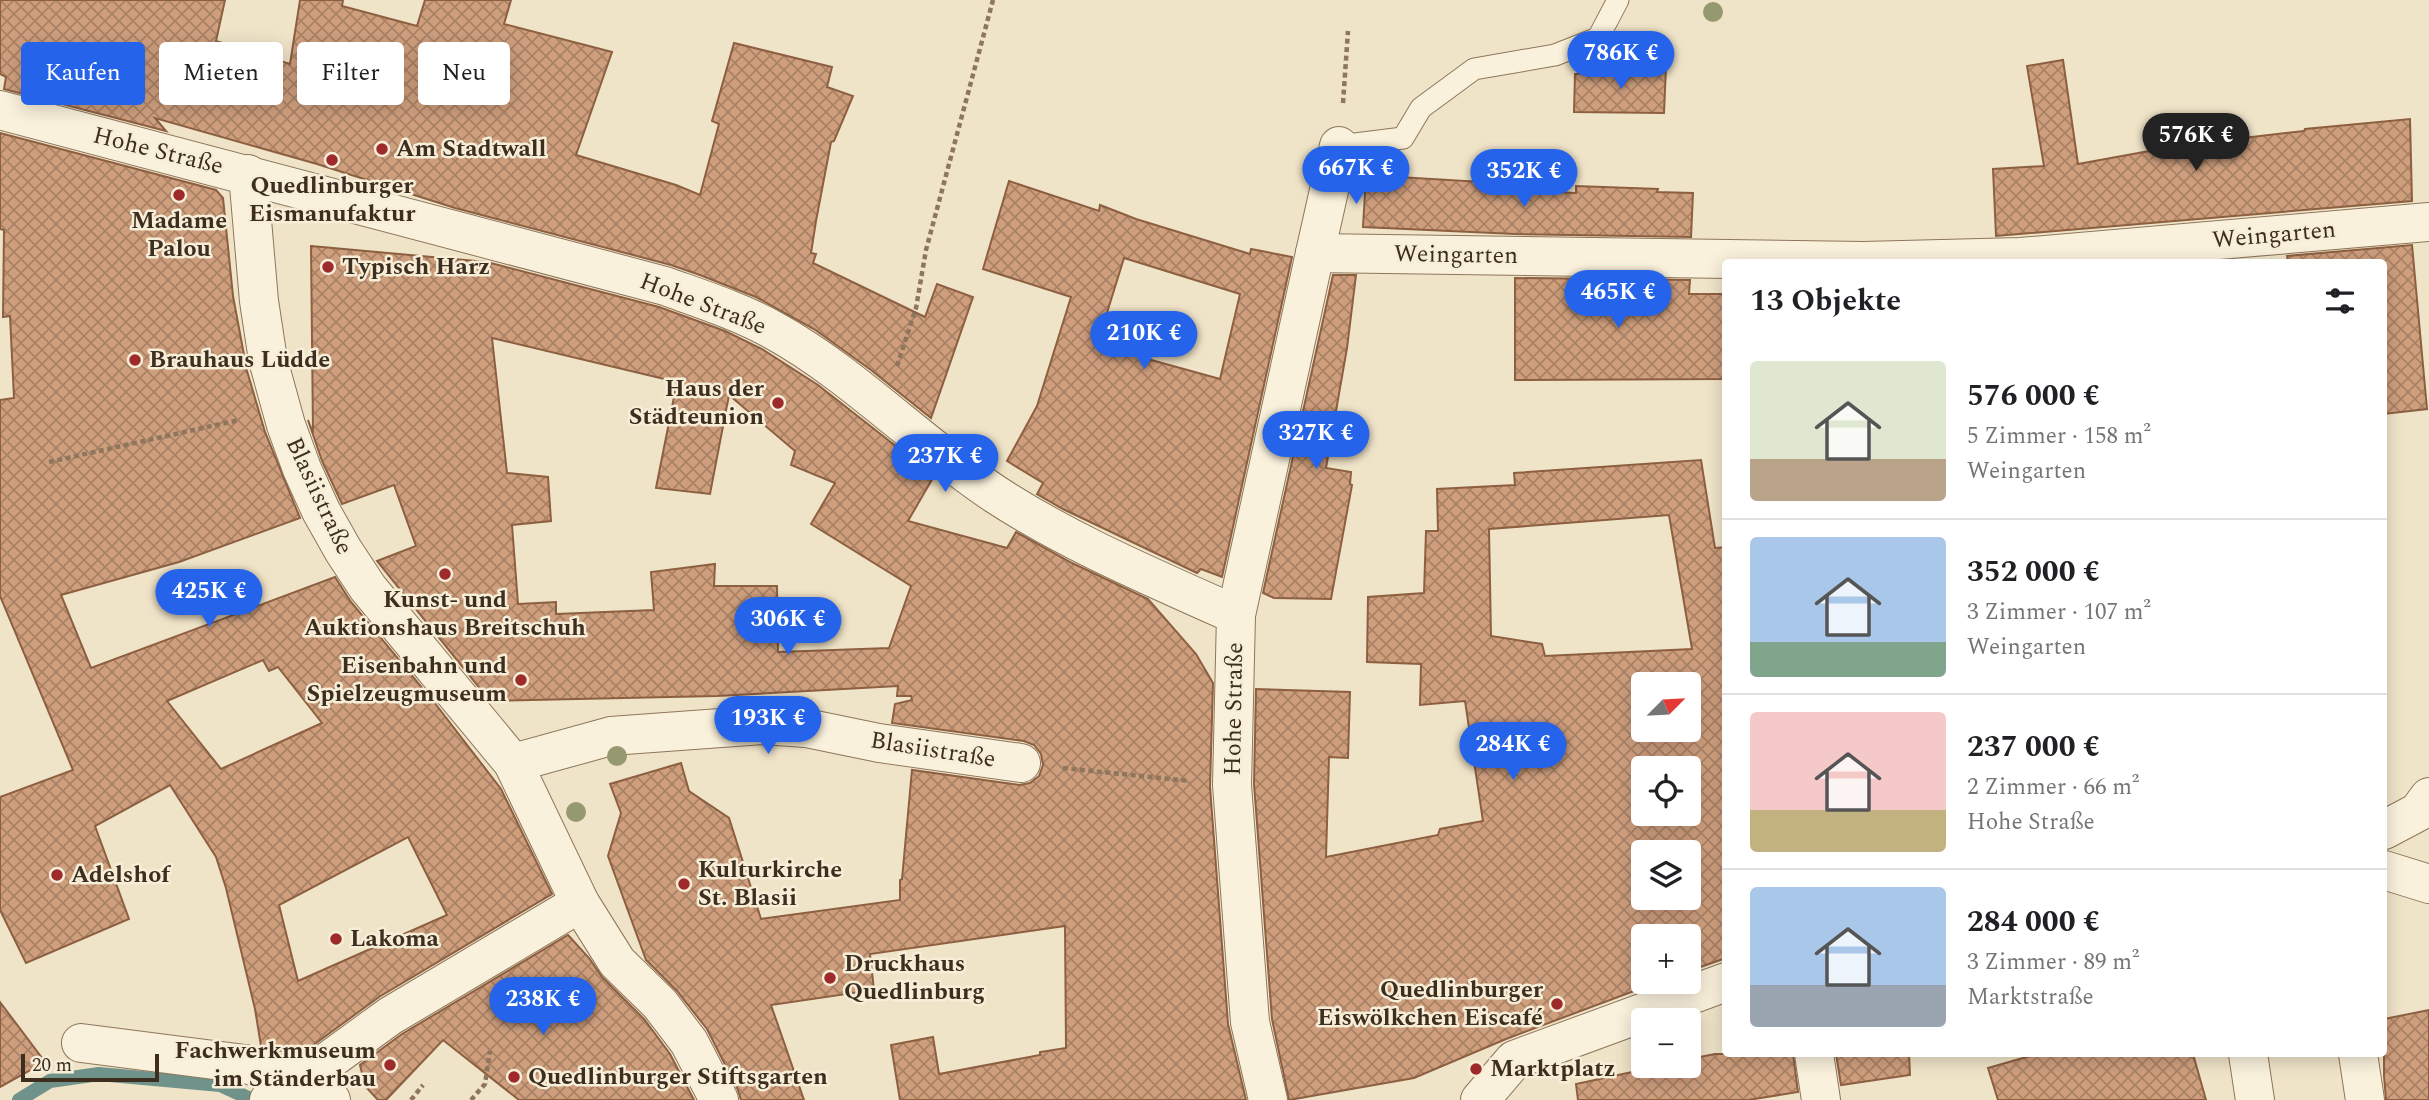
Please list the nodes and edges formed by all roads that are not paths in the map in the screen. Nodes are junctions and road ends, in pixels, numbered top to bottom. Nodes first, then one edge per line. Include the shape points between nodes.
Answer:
1 (1618, 0) edge
2 (0, 110) edge
3 (1339, 146) joint
4 (248, 174) junction
5 (2429, 222) edge
6 (1315, 253) junction
7 (1726, 259) edge
8 (1942, 259) edge
9 (1236, 615) junction
10 (513, 763) junction
11 (1021, 763) road end
12 (2429, 797) edge
13 (2387, 828) edge
14 (2387, 871) edge
15 (2429, 884) edge
16 (580, 903) junction
17 (1722, 983) edge
18 (81, 1043) dead end
19 (1814, 1057) edge
20 (2248, 1057) edge
21 (2358, 1057) edge
22 (297, 1092) edge
23 (719, 1100) edge
24 (1268, 1100) edge
25 (1480, 1100) edge
26 (1821, 1100) edge
27 (2255, 1100) edge
28 (2365, 1100) edge

1 - 3 lane via 1598,38 1555,55 1474,69 1421,108 1403,138
2 - 4 street, Hohe Straße
3 - 6 street
4 - 9 street, Hohe Straße via 665,286 723,307 811,354 993,493 1076,542
4 - 10 street, Blasiistraße via 268,360 302,469 343,551 368,588
5 - 8 street, Weingarten via 2020,257
6 - 7 street, Weingarten
6 - 9 street
9 - 24 street, Hohe Straße via 1232,785 1250,1022
10 - 11 street, Blasiistraße via 611,736 762,725
10 - 16 street, Blasiistraße
12 - 13 street via 2418,812
14 - 15 street
16 - 22 street via 390,1016
16 - 23 street, Blasiistraße via 617,962 660,1004 689,1042
17 - 25 street via 1514,1060
18 - 22 street via 245,1064
19 - 26 street
20 - 27 street
21 - 28 street

